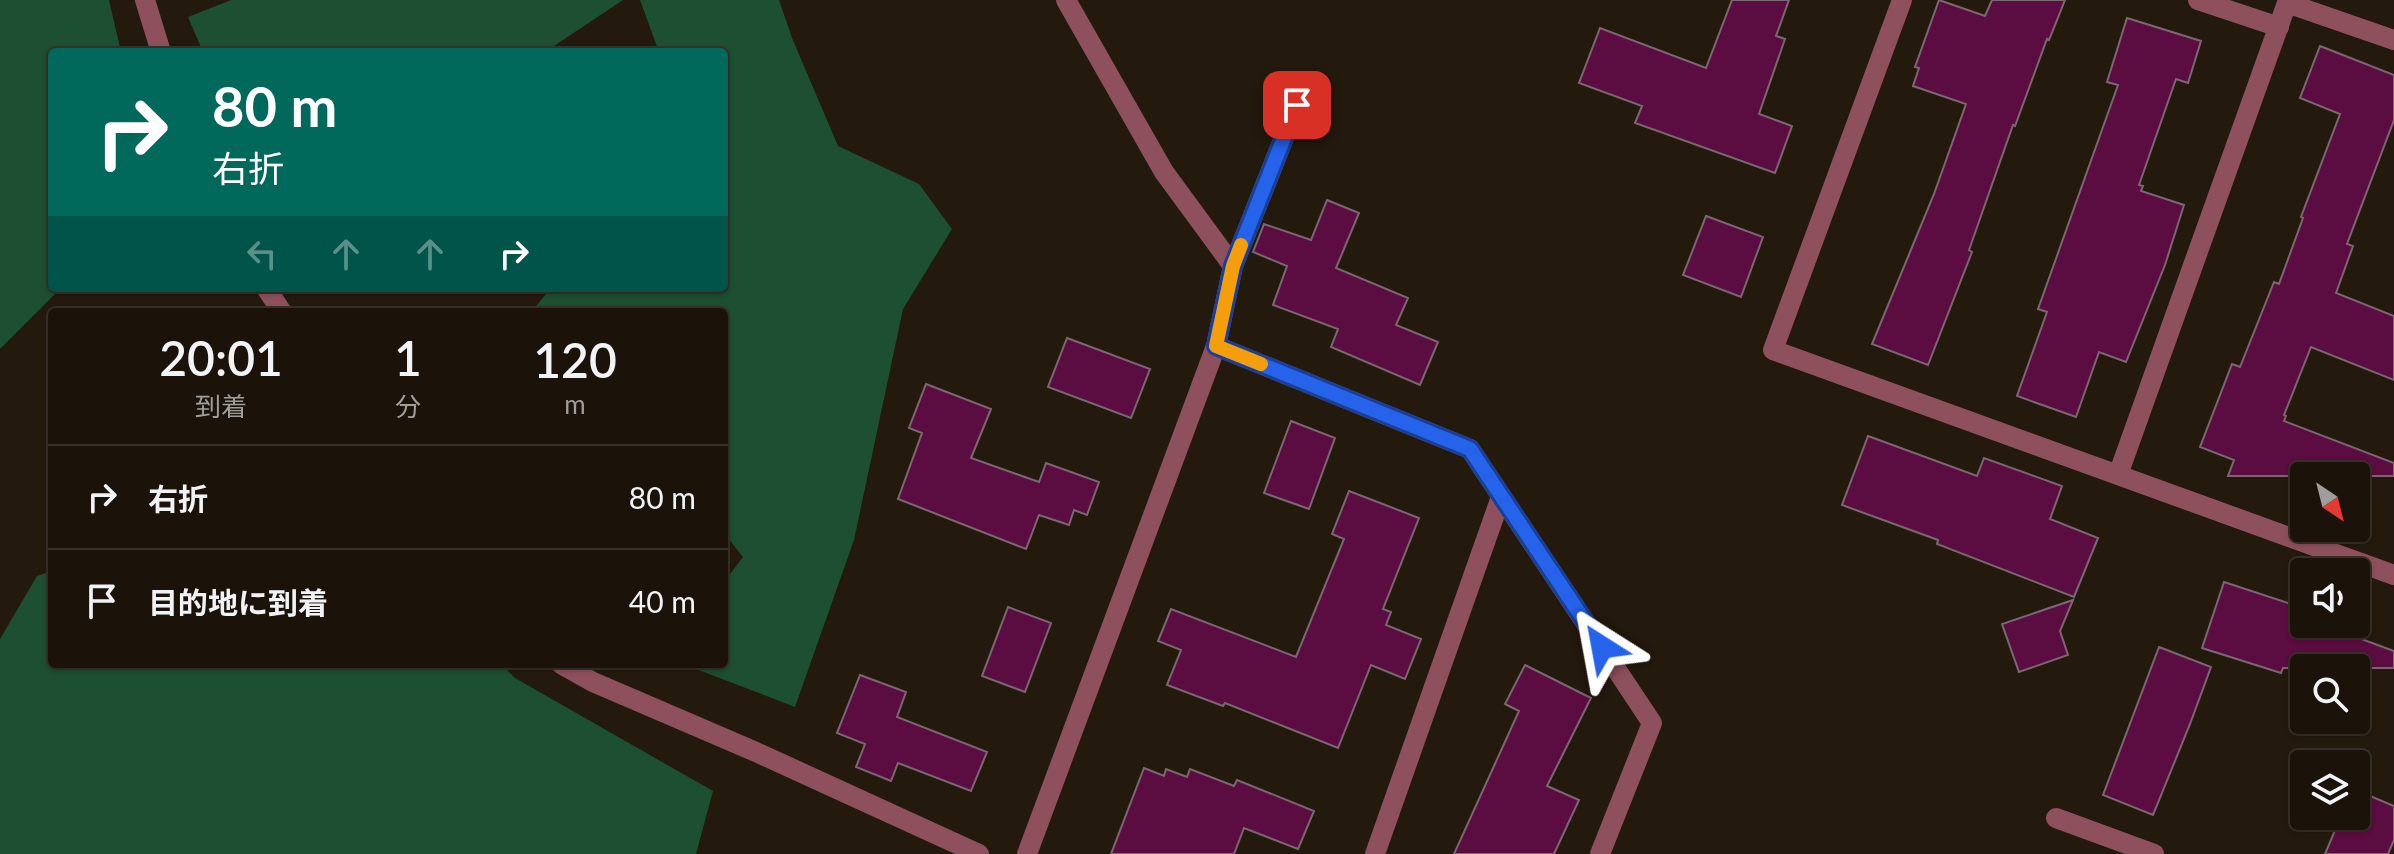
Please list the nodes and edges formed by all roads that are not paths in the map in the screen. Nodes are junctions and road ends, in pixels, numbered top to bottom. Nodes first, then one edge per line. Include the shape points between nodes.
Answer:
1 (145, 0) edge
2 (1066, 0) edge
3 (1902, 0) edge
4 (2198, 0) edge
5 (2288, 2) edge
6 (2279, 27) junction
7 (2394, 40) edge
8 (160, 48) edge
9 (1297, 105) dead end
10 (1233, 266) junction
11 (1216, 346) junction
12 (2118, 475) junction
13 (1501, 497) junction
14 (2394, 575) edge
15 (568, 668) edge
16 (2056, 818) dead end
17 (979, 854) edge
18 (1027, 854) edge
19 (1375, 854) edge
20 (1600, 854) edge
21 (2154, 854) edge

1 - 8 street
2 - 10 street via 1164,172
3 - 12 street via 1773,350
4 - 6 street
5 - 6 street
5 - 7 street
6 - 12 street
9 - 10 street
10 - 11 street
11 - 13 street via 1470,449
11 - 18 street
12 - 14 street
13 - 19 street
13 - 20 street via 1652,723
15 - 17 street
16 - 21 street

